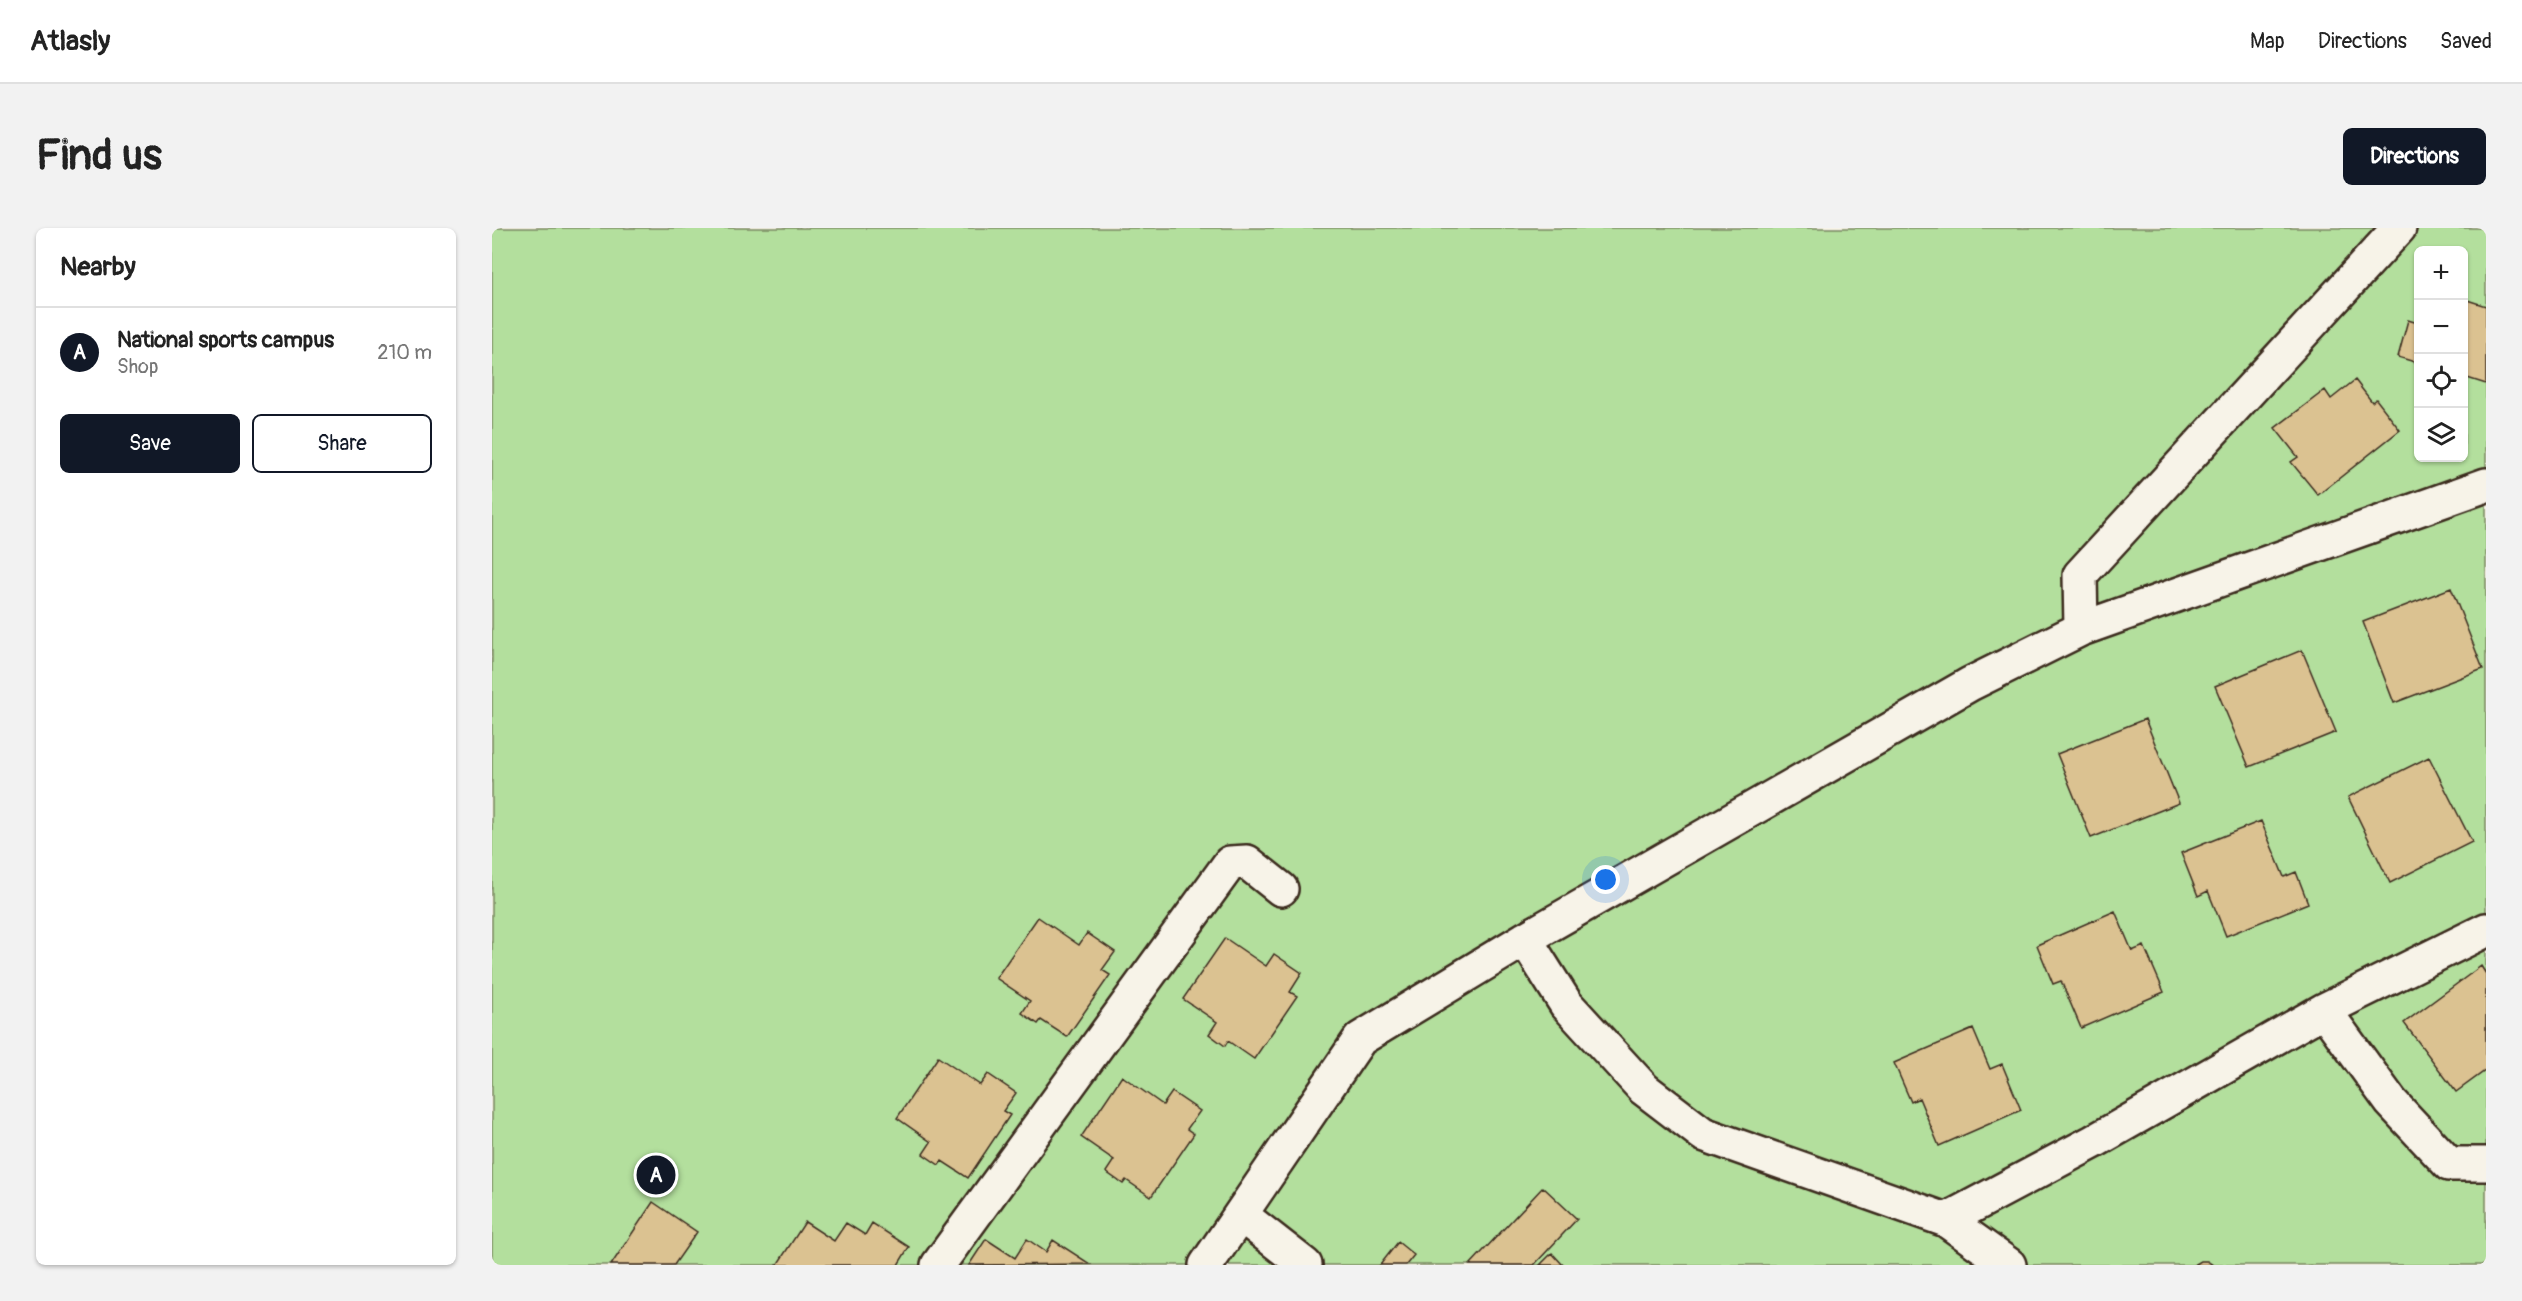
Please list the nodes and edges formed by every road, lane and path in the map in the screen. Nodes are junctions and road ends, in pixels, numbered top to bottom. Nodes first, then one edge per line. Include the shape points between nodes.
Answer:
1 (2399, 228) edge
2 (2486, 485) edge
3 (2081, 629) junction
4 (1281, 889) dead end
5 (2486, 930) edge
6 (1525, 939) junction
7 (2324, 1010) junction
8 (2486, 1164) edge
9 (1241, 1215) junction
10 (1946, 1220) junction
11 (938, 1265) edge
12 (1206, 1265) edge
13 (1305, 1265) edge
14 (2009, 1265) edge

1 - 3 street via 2080,575
2 - 3 street
3 - 6 street via 1970,684
4 - 11 street via 1247,862 1230,863
5 - 7 street
6 - 9 street via 1360,1039
6 - 10 street via 1574,1012 1644,1089 1702,1134
7 - 8 street via 2391,1102 2449,1164
7 - 10 street via 2093,1142
9 - 12 street
9 - 13 street
10 - 14 street

